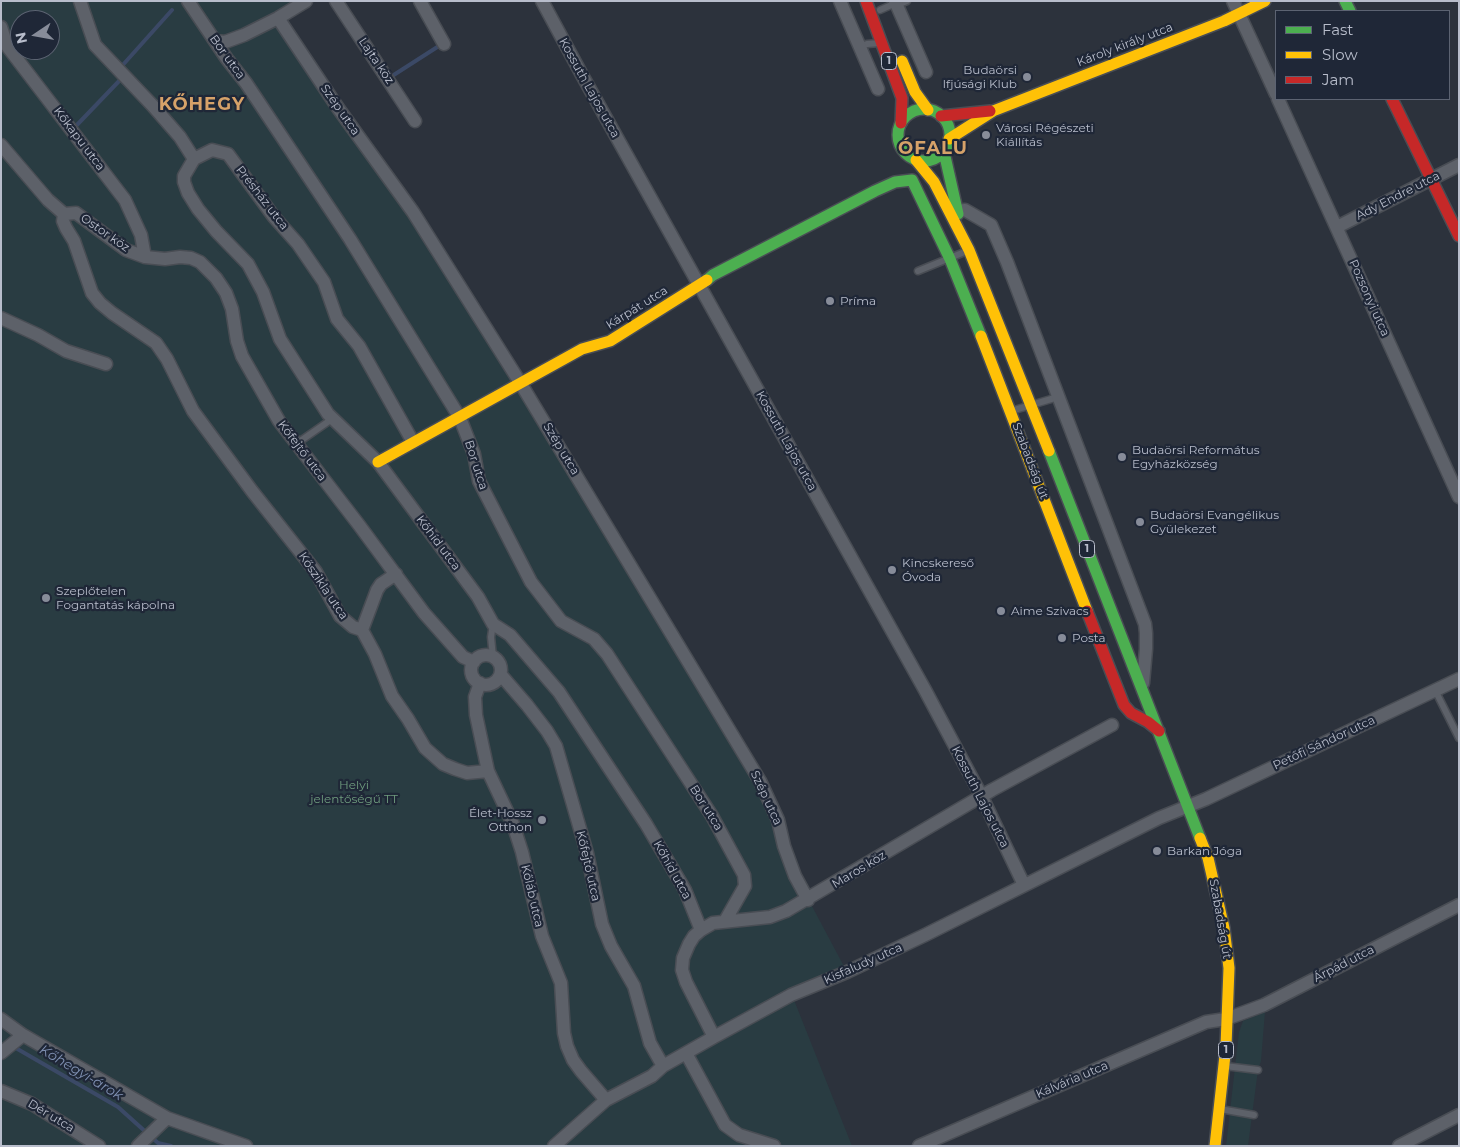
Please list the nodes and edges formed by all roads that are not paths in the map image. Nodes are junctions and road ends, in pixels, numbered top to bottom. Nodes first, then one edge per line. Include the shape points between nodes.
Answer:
1 (80, 1) edge
2 (188, 1) edge
3 (306, 1) edge
4 (336, 1) edge
5 (420, 1) edge
6 (542, 1) edge
7 (840, 1) edge
8 (866, 1) edge
9 (1233, 1) edge
10 (1265, 1) edge
11 (899, 3) edge
12 (878, 6) edge
13 (1240, 14) junction
14 (278, 18) junction
15 (888, 28) dead end
16 (2, 33) edge
17 (216, 41) junction
18 (882, 43) junction
19 (444, 44) dead end
20 (859, 47) junction
21 (898, 52) dead end
22 (926, 72) dead end
23 (878, 89) dead end
24 (1275, 92) edge
25 (1278, 100) edge
26 (1392, 100) edge
27 (928, 110) junction
28 (993, 111) junction
29 (941, 116) junction
30 (415, 121) dead end
31 (901, 124) junction
32 (950, 139) junction
33 (1, 145) edge
34 (944, 152) junction
35 (194, 159) junction
36 (916, 160) junction
37 (1459, 165) edge
38 (1431, 179) junction
39 (912, 180) joint
40 (958, 211) junction
41 (64, 214) junction
42 (1337, 227) junction
43 (1459, 236) edge
44 (968, 250) junction
45 (145, 257) junction
46 (950, 259) junction
47 (918, 271) dead end
48 (699, 286) junction
49 (1, 318) edge
50 (106, 364) dead end
51 (521, 384) junction
52 (1058, 397) junction
53 (1031, 405) junction
54 (1011, 411) junction
55 (332, 418) junction
56 (460, 418) junction
57 (413, 442) junction
58 (296, 444) junction
59 (378, 462) junction
60 (1459, 497) edge
61 (396, 574) junction
62 (493, 624) junction
63 (362, 630) junction
64 (493, 657) junction
65 (474, 662) junction
66 (500, 675) junction
67 (1459, 679) edge
68 (480, 683) junction
69 (1435, 690) junction
70 (1143, 694) junction
71 (1112, 725) dead end
72 (1159, 731) junction
73 (1459, 738) edge
74 (488, 771) junction
75 (982, 797) junction
76 (1188, 806) junction
77 (1024, 885) junction
78 (808, 900) junction
79 (1459, 905) edge
80 (724, 921) junction
81 (701, 930) junction
82 (1, 1019) edge
83 (1226, 1019) junction
84 (714, 1037) junction
85 (20, 1039) junction
86 (1, 1053) edge
87 (686, 1053) junction
88 (663, 1066) junction
89 (1224, 1066) junction
90 (1258, 1070) dead end
91 (1, 1091) edge
92 (606, 1100) junction
93 (1219, 1108) junction
94 (1254, 1115) dead end
95 (1459, 1115) edge
96 (167, 1118) junction
97 (139, 1144) edge
98 (99, 1146) edge
99 (246, 1146) edge
100 (554, 1146) edge
101 (774, 1146) edge
102 (919, 1146) edge
103 (1215, 1146) edge
104 (1399, 1146) edge

1 - 35 street via 95,45 159,112
2 - 17 street, Bor utca
3 - 14 street
4 - 30 street, Lajta köz
5 - 19 street
6 - 48 street, Kossuth Lajos utca
7 - 20 street
8 - 18 street, 1
9 - 13 street
10 - 13 street, Károly király utca
11 - 12 lane
11 - 22 street
12 - 15 street
13 - 24 street
13 - 28 street, Károly király utca
14 - 17 street via 244,35 225,42
14 - 51 street, Szép utca via 413,212
16 - 45 street, Kőkapu utca via 7,46 125,200 141,235
17 - 56 street, Bor utca via 350,239
18 - 20 lane
18 - 31 street, 1 via 902,98
20 - 23 street
21 - 27 street, 1 via 914,92
25 - 42 street, Pozsonyi utca
26 - 38 street
27 - 29 street, 1
27 - 31 street via 910,114
28 - 29 street, Károly király utca
28 - 32 street, Károly király utca
29 - 32 street via 948,127
31 - 36 street, 1 via 898,134 900,145
32 - 34 street
33 - 41 street
34 - 36 street via 931,160
34 - 40 street, Szabadság út / 1
35 - 55 street, Kőhíd utca via 184,176 188,193 216,231 248,264 263,292 280,339
35 - 57 street, Présház utca via 212,150 228,154 298,244 324,282 337,319 359,346
36 - 44 street, Szabadság út / 1 via 934,182
37 - 38 street, Ady Endre utca
38 - 42 street, Ady Endre utca
38 - 43 street
39 - 46 street, Szabadság út
39 - 48 street, Kárpát utca via 895,182 875,191 713,275
40 - 44 street, Szabadság út / 1
40 - 52 street, Szabadság út via 965,210 991,225
41 - 45 street, Ostor köz via 76,213 126,250
41 - 63 street, Kőszikla utca via 63,221 74,241 92,293 100,304 156,343 193,411 316,572 340,616
42 - 60 street, Pozsonyi utca
44 - 46 lane
44 - 53 street, Szabadság út / 1
45 - 58 street, Kőfejtő utca via 191,258 216,278 232,309 242,356 278,421
46 - 47 lane
46 - 54 street, Szabadság út
48 - 51 street, Kárpát utca via 610,341 582,349
48 - 75 street, Kossuth Lajos utca
49 - 50 street via 66,351
51 - 56 street, Kárpát utca
51 - 78 street, Szép utca via 760,781 778,820 795,876
52 - 53 lane
52 - 70 street, Szabadság út via 1145,624
53 - 54 lane
53 - 70 street, Szabadság út / 1
54 - 72 street, Szabadság út via 1124,705
55 - 58 lane
55 - 59 street, Kőhíd utca
56 - 57 street, Kárpát utca
56 - 80 street, Bor utca via 474,454 479,481 531,582 561,621 594,639 607,654 712,816 739,864 746,886
57 - 59 street, Kárpát utca
58 - 61 street, Kőfejtő utca
59 - 62 street, Kőhíd utca via 478,597
61 - 63 street via 377,590
61 - 65 street, Kőfejtő utca via 424,613 463,657
62 - 64 lane
62 - 81 street, Kőhíd utca via 510,635 560,692 646,824 685,890
63 - 74 street, Kőszikla utca via 392,696 431,755 443,764 467,773
64 - 65 street via 482,656
64 - 66 street via 501,666
65 - 68 street via 472,674
66 - 68 street via 492,684
66 - 88 street, Kőfejtő utca via 542,724 556,746 587,853 602,924 634,986 650,1043
67 - 69 street, Petőfi Sándor utca
68 - 74 street, Kőláb utca via 475,697 476,715
69 - 73 lane
69 - 76 street, Petőfi Sándor utca
70 - 72 street, Szabadság út / 1
71 - 75 street, Maros köz
72 - 76 street, Szabadság út / 1
74 - 92 street, Kőláb utca via 513,824 542,936 561,983 567,1046 573,1060
75 - 77 street, Kossuth Lajos utca
75 - 78 street, Maros köz
76 - 77 street, Kisfaludy utca
76 - 83 street, Szabadság út / 1 via 1208,858 1224,928 1229,968
77 - 84 street, Kisfaludy utca via 916,940 792,995
78 - 80 street, Maros köz via 770,917
79 - 83 street, Árpád utca via 1264,1005
80 - 81 street, Maros köz
81 - 84 street via 689,944 682,970
82 - 85 street
83 - 89 street, Szabadság út / 1
83 - 102 street, Kálvária utca via 1206,1022
84 - 87 street, Kisfaludy utca
85 - 86 street
85 - 96 street
87 - 88 street, Kisfaludy utca
87 - 101 street via 725,1125 739,1135
88 - 92 street, Kisfaludy utca via 652,1076
89 - 90 lane
89 - 93 street, Szabadság út / 1
91 - 98 street, Dér utca via 32,1104
92 - 100 street, Kisfaludy utca
93 - 94 lane
93 - 103 street, Szabadság út / 1
95 - 104 street
96 - 97 street
96 - 99 street

